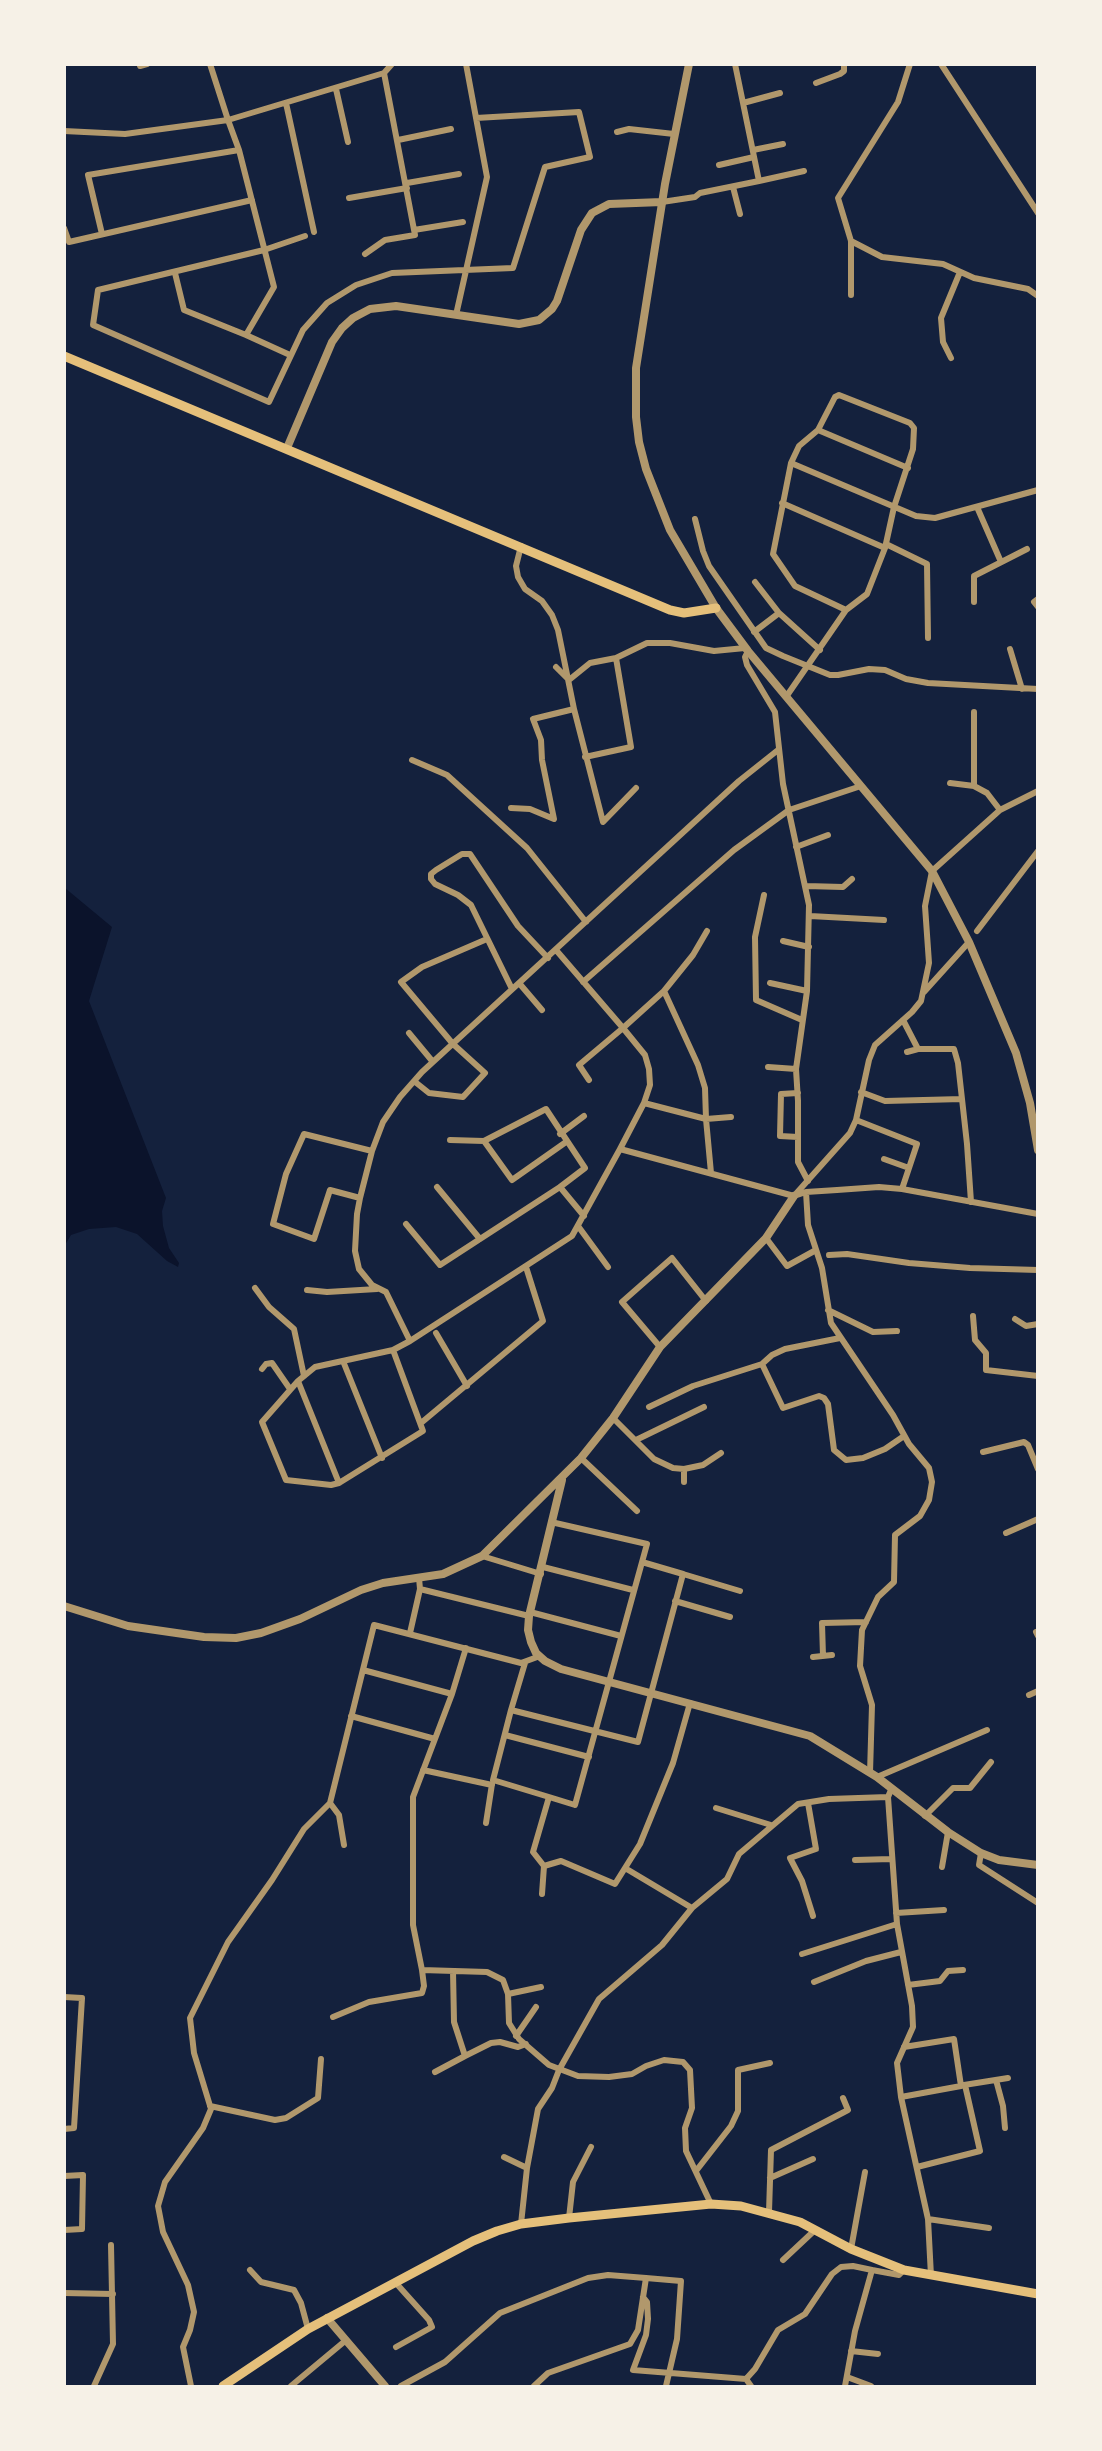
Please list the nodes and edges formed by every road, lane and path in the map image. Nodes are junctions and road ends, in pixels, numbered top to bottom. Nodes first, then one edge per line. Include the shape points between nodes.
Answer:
1 (210, 64) edge
2 (392, 64) edge
3 (466, 64) edge
4 (689, 64) edge
5 (735, 64) edge
6 (844, 64) edge
7 (910, 64) edge
8 (941, 64) edge
9 (384, 73) junction
10 (816, 83) dead end
11 (336, 89) junction
12 (780, 93) dead end
13 (286, 103) junction
14 (743, 103) junction
15 (476, 118) junction
16 (228, 120) junction
17 (451, 129) dead end
18 (64, 132) edge
19 (617, 132) dead end
20 (675, 134) junction
21 (398, 140) junction
22 (348, 142) dead end
23 (783, 144) dead end
24 (239, 150) junction
25 (753, 154) junction
26 (719, 165) dead end
27 (804, 171) dead end
28 (459, 174) dead end
29 (759, 181) junction
30 (407, 185) junction
31 (733, 187) junction
32 (349, 198) dead end
33 (252, 200) junction
34 (662, 201) junction
35 (1038, 213) edge
36 (740, 214) dead end
37 (463, 222) dead end
38 (64, 228) edge
39 (414, 230) junction
40 (314, 232) dead end
41 (102, 234) junction
42 (305, 236) dead end
43 (851, 241) junction
44 (264, 250) junction
45 (365, 254) dead end
46 (466, 269) junction
47 (960, 272) junction
48 (175, 273) junction
49 (851, 295) dead end
50 (1038, 296) edge
51 (456, 315) junction
52 (246, 335) junction
53 (290, 355) junction
54 (64, 356) edge
55 (951, 358) dead end
56 (818, 430) junction
57 (287, 448) junction
58 (791, 463) junction
59 (908, 468) junction
60 (1038, 490) edge
61 (782, 503) junction
62 (894, 507) junction
63 (977, 507) junction
64 (695, 519) dead end
65 (521, 546) junction
66 (885, 546) junction
67 (1027, 549) dead end
68 (1000, 562) junction
69 (755, 582) dead end
70 (1038, 598) edge
71 (974, 602) dead end
72 (1038, 607) edge
73 (716, 608) junction
74 (846, 610) junction
75 (779, 613) junction
76 (754, 632) junction
77 (928, 638) dead end
78 (1010, 649) dead end
79 (746, 650) junction
80 (820, 650) junction
81 (616, 658) junction
82 (556, 667) dead end
83 (809, 667) junction
84 (569, 680) junction
85 (1022, 689) junction
86 (1038, 689) edge
87 (786, 697) junction
88 (574, 710) junction
89 (974, 712) dead end
90 (778, 750) junction
91 (585, 757) junction
92 (412, 760) dead end
93 (950, 783) dead end
94 (861, 786) junction
95 (974, 786) junction
96 (636, 788) dead end
97 (1038, 791) edge
98 (511, 808) dead end
99 (789, 810) junction
100 (1000, 810) junction
101 (828, 835) dead end
102 (796, 847) junction
103 (1038, 851) edge
104 (932, 871) junction
105 (852, 879) dead end
106 (806, 886) junction
107 (764, 895) dead end
108 (810, 916) junction
109 (884, 920) dead end
110 (586, 922) junction
111 (708, 931) dead end
112 (977, 931) dead end
113 (487, 939) junction
114 (783, 941) dead end
115 (969, 942) junction
116 (809, 947) junction
117 (556, 950) junction
118 (548, 958) junction
119 (583, 982) junction
120 (519, 983) junction
121 (770, 983) dead end
122 (512, 989) junction
123 (664, 991) junction
124 (807, 991) junction
125 (924, 992) junction
126 (542, 1010) dead end
127 (802, 1020) junction
128 (903, 1020) junction
129 (623, 1028) junction
130 (409, 1033) dead end
131 (453, 1044) junction
132 (918, 1050) junction
133 (907, 1052) dead end
134 (433, 1062) junction
135 (768, 1067) dead end
136 (796, 1069) junction
137 (589, 1080) dead end
138 (414, 1081) junction
139 (861, 1092) junction
140 (798, 1093) junction
141 (962, 1099) junction
142 (644, 1104) junction
143 (584, 1116) dead end
144 (730, 1117) dead end
145 (706, 1119) junction
146 (856, 1120) junction
147 (560, 1134) junction
148 (798, 1137) junction
149 (450, 1140) dead end
150 (484, 1141) junction
151 (566, 1142) junction
152 (620, 1149) junction
153 (1038, 1150) edge
154 (372, 1151) junction
155 (884, 1159) dead end
156 (909, 1168) junction
157 (711, 1173) junction
158 (808, 1181) junction
159 (437, 1187) dead end
160 (560, 1187) junction
161 (902, 1189) junction
162 (806, 1192) junction
163 (794, 1196) junction
164 (360, 1198) junction
165 (971, 1202) junction
166 (1038, 1214) edge
167 (584, 1216) junction
168 (406, 1224) dead end
169 (578, 1226) junction
170 (766, 1238) junction
171 (480, 1239) junction
172 (816, 1250) junction
173 (829, 1255) dead end
174 (526, 1267) junction
175 (608, 1267) dead end
176 (1038, 1270) edge
177 (255, 1288) dead end
178 (378, 1289) junction
179 (307, 1290) dead end
180 (706, 1301) junction
181 (828, 1310) junction
182 (973, 1316) dead end
183 (1015, 1319) dead end
184 (1038, 1324) edge
185 (897, 1331) dead end
186 (436, 1333) dead end
187 (840, 1338) junction
188 (410, 1341) junction
189 (660, 1347) junction
190 (393, 1350) junction
191 (343, 1362) junction
192 (762, 1364) junction
193 (262, 1369) dead end
194 (1038, 1376) edge
195 (301, 1378) junction
196 (467, 1386) junction
197 (290, 1389) junction
198 (649, 1407) dead end
199 (704, 1407) dead end
200 (613, 1418) junction
201 (421, 1423) junction
202 (904, 1436) junction
203 (636, 1440) junction
204 (983, 1452) dead end
205 (721, 1453) dead end
206 (382, 1458) junction
207 (581, 1458) junction
208 (684, 1468) junction
209 (1038, 1469) edge
210 (562, 1479) junction
211 (684, 1482) dead end
212 (339, 1483) junction
213 (637, 1511) dead end
214 (1038, 1520) edge
215 (551, 1522) junction
216 (1005, 1533) dead end
217 (482, 1556) junction
218 (642, 1563) junction
219 (542, 1570) junction
220 (683, 1574) junction
221 (419, 1578) junction
222 (420, 1589) junction
223 (633, 1590) junction
224 (740, 1591) dead end
225 (675, 1601) junction
226 (64, 1606) edge
227 (530, 1614) junction
228 (730, 1617) dead end
229 (866, 1622) junction
230 (410, 1633) junction
231 (621, 1636) junction
232 (466, 1648) junction
233 (832, 1655) dead end
234 (540, 1656) junction
235 (823, 1656) junction
236 (813, 1657) dead end
237 (525, 1663) junction
238 (363, 1670) junction
239 (610, 1681) junction
240 (1038, 1691) edge
241 (651, 1692) junction
242 (452, 1694) junction
243 (1029, 1695) dead end
244 (690, 1703) junction
245 (511, 1710) junction
246 (351, 1716) junction
247 (987, 1730) dead end
248 (597, 1732) junction
249 (505, 1735) junction
250 (435, 1739) junction
251 (589, 1757) junction
252 (991, 1762) dead end
253 (423, 1770) junction
254 (873, 1775) junction
255 (493, 1783) junction
256 (890, 1793) junction
257 (549, 1797) junction
258 (330, 1803) junction
259 (808, 1803) junction
260 (716, 1808) dead end
261 (925, 1816) junction
262 (486, 1824) dead end
263 (771, 1825) junction
264 (948, 1832) junction
265 (344, 1845) dead end
266 (981, 1853) junction
267 (891, 1859) junction
268 (855, 1860) dead end
269 (1038, 1865) edge
270 (544, 1866) junction
271 (942, 1867) dead end
272 (624, 1869) junction
273 (542, 1894) dead end
274 (1038, 1903) edge
275 (692, 1908) junction
276 (944, 1910) dead end
277 (896, 1913) junction
278 (813, 1916) dead end
279 (897, 1924) junction
280 (901, 1952) junction
281 (802, 1954) dead end
282 (422, 1970) junction
283 (963, 1970) dead end
284 (453, 1971) junction
285 (813, 1982) dead end
286 (908, 1985) junction
287 (541, 1987) dead end
288 (508, 1994) junction
289 (64, 1997) edge
290 (536, 2007) dead end
291 (333, 2017) dead end
292 (516, 2036) junction
293 (526, 2044) junction
294 (904, 2047) junction
295 (465, 2056) junction
296 (321, 2060) dead end
297 (770, 2063) dead end
298 (559, 2070) junction
299 (435, 2072) dead end
300 (1008, 2079) dead end
301 (996, 2080) junction
302 (963, 2085) junction
303 (901, 2097) junction
304 (843, 2098) dead end
305 (210, 2106) junction
306 (1005, 2128) dead end
307 (64, 2129) edge
308 (591, 2147) dead end
309 (504, 2157) dead end
310 (813, 2159) dead end
311 (917, 2167) junction
312 (527, 2168) junction
313 (696, 2171) junction
314 (865, 2172) dead end
315 (64, 2176) edge
316 (770, 2178) junction
317 (711, 2204) junction
318 (769, 2212) junction
319 (569, 2218) junction
320 (928, 2219) junction
321 (521, 2224) junction
322 (989, 2229) dead end
323 (64, 2230) edge
324 (815, 2230) junction
325 (111, 2245) dead end
326 (851, 2249) junction
327 (783, 2260) dead end
328 (250, 2270) dead end
329 (872, 2270) junction
330 (904, 2270) junction
331 (931, 2276) junction
332 (646, 2278) junction
333 (395, 2282) junction
334 (64, 2293) edge
335 (113, 2294) junction
336 (1038, 2294) edge
337 (643, 2297) junction
338 (327, 2318) junction
339 (308, 2329) junction
340 (345, 2341) junction
341 (396, 2347) dead end
342 (851, 2351) junction
343 (878, 2354) dead end
344 (667, 2374) junction
345 (846, 2377) junction
346 (715, 2378) junction
347 (746, 2379) junction
348 (94, 2386) edge
349 (191, 2386) edge
350 (223, 2386) edge
351 (291, 2386) edge
352 (385, 2386) edge
353 (402, 2386) edge
354 (536, 2386) edge
355 (666, 2386) edge
356 (710, 2386) edge
357 (751, 2386) edge
358 (845, 2386) edge
359 (871, 2386) edge

1 - 16 street
2 - 9 street
3 - 15 street
4 - 20 street
5 - 14 street
6 - 10 street via 840,75
7 - 43 street via 898,102 838,198
8 - 35 street
9 - 11 street
9 - 21 street
11 - 13 street
11 - 22 street
12 - 14 street
13 - 16 street
13 - 40 street
14 - 25 street
15 - 46 street via 487,177
15 - 46 street via 579,112 590,158 545,167 513,268
16 - 18 street via 125,134
16 - 24 street
17 - 21 street
19 - 20 street via 629,129
20 - 34 street
21 - 30 street
23 - 25 street
24 - 33 street
24 - 41 street via 88,175
25 - 26 street
25 - 29 street
27 - 29 street
28 - 30 street
29 - 31 street
30 - 32 street
30 - 39 street
31 - 34 street
31 - 36 street
33 - 41 street
33 - 44 street
34 - 51 street via 609,204 592,213 581,230 557,301 539,320 519,324
34 - 73 street via 636,368 639,442 670,530
37 - 39 street
38 - 41 street via 69,242
39 - 45 street via 415,235 385,240
42 - 44 street
43 - 47 street via 882,257 943,264
43 - 49 street
44 - 48 street
44 - 52 street via 274,287
46 - 51 street
46 - 53 street via 392,273 356,285 327,303 303,330
47 - 50 street via 1028,289
47 - 55 street via 940,318 943,342
48 - 52 street via 184,310
48 - 53 street via 98,290 93,325 269,402
51 - 57 street via 396,306 370,309 353,318 332,342
52 - 53 street
54 - 57 main road
56 - 58 street via 798,446
56 - 59 street
56 - 59 street via 839,395 910,423 914,437
57 - 65 main road
58 - 61 street
58 - 62 street
59 - 62 street
60 - 63 street
61 - 66 street
61 - 74 street via 773,554 795,586
62 - 63 street via 935,518
62 - 66 street
63 - 68 street
64 - 76 street via 709,566
65 - 73 main road via 670,609 684,613
65 - 84 street via 516,566 518,577 552,615
66 - 74 street via 867,594
66 - 77 street via 927,564
67 - 68 street
68 - 71 street via 974,576
69 - 75 street
70 - 72 street via 1034,602
73 - 79 street
74 - 80 street
75 - 76 street
75 - 80 street
76 - 83 street via 766,648
78 - 85 street
79 - 81 street via 714,651 647,643
79 - 87 street
79 - 90 street via 747,665 775,712
80 - 83 street
81 - 84 street via 590,663
81 - 91 street via 631,747
82 - 84 street
83 - 85 street via 830,675 885,670 928,683
83 - 87 street
84 - 88 street
85 - 86 street
87 - 94 street
88 - 91 street
88 - 98 street via 533,719 541,741 554,819 531,809
89 - 95 street
90 - 99 street
90 - 110 street
91 - 96 street via 603,822
92 - 110 street via 447,775 506,829
93 - 95 street
94 - 99 street
94 - 104 street
95 - 100 street via 987,793
97 - 100 street
99 - 102 street
99 - 119 street via 734,850
100 - 104 street
101 - 102 street
102 - 106 street
103 - 112 street
104 - 115 street
104 - 125 street via 925,906 929,963
105 - 106 street via 843,887
106 - 108 street
107 - 127 street via 755,937 756,1000
108 - 109 street
108 - 116 street
110 - 117 street
111 - 123 street
113 - 118 street via 471,905 431,879 431,874 462,854 470,854 518,926
113 - 122 street
113 - 131 street via 422,967 401,982
114 - 116 street
115 - 125 street
115 - 153 street via 1022,1071
116 - 124 street
117 - 118 street
117 - 119 street
118 - 120 street
119 - 129 street
120 - 122 street
120 - 126 street
121 - 124 street
122 - 131 street
123 - 129 street
123 - 145 street via 698,1065 705,1088
124 - 127 street
125 - 128 street
127 - 136 street
128 - 132 street
128 - 139 street via 875,1045
129 - 137 street via 579,1065
129 - 142 street via 645,1055 649,1069 650,1085
130 - 134 street
131 - 134 street
131 - 138 street via 485,1073 463,1098 429,1093
132 - 133 street
132 - 141 street via 954,1049
134 - 138 street
135 - 136 street
136 - 140 street
138 - 154 street via 383,1122
139 - 141 street via 885,1101
139 - 146 street
140 - 148 street
140 - 148 street via 781,1094 780,1136
141 - 165 street
142 - 145 street
142 - 152 street
143 - 147 street
144 - 145 street
145 - 157 street
146 - 156 street via 917,1144
146 - 158 street via 850,1133
147 - 150 street via 546,1109
147 - 151 street
148 - 158 street via 798,1162
149 - 150 street
150 - 151 street via 512,1180
151 - 160 street via 585,1168
152 - 157 street
152 - 167 street
154 - 164 street
154 - 164 street via 304,1134 286,1174 273,1224 314,1239 330,1190
155 - 156 street
156 - 161 street
157 - 163 street
158 - 163 street
159 - 171 street
160 - 167 street
160 - 171 street
161 - 162 street
161 - 165 street
162 - 163 street
162 - 172 street via 808,1225
163 - 170 street
164 - 178 street via 355,1251 359,1269
165 - 166 street
167 - 169 street
168 - 171 street via 440,1265
169 - 174 street via 572,1236
169 - 175 street
170 - 172 street via 788,1266
170 - 180 street
172 - 181 street
173 - 176 street
174 - 188 street
174 - 196 street via 543,1321
177 - 195 street via 268,1307 294,1329
178 - 179 street
178 - 188 street via 392,1301
180 - 189 street
180 - 189 street via 672,1258 622,1302
181 - 185 street via 873,1332
181 - 187 street
182 - 194 street via 975,1340 986,1353 986,1370
183 - 184 street via 1026,1326
186 - 196 street
187 - 192 street via 785,1349
187 - 202 street
188 - 190 street
189 - 200 street
190 - 191 street
190 - 201 street
191 - 195 street via 315,1367
191 - 206 street
192 - 198 street via 693,1386
192 - 202 street via 783,1408 819,1396 824,1398 834,1450 846,1460 885,1449
193 - 197 street via 272,1363
195 - 197 street
195 - 212 street
196 - 201 street
197 - 212 street via 262,1422 286,1480
199 - 203 street
200 - 203 street
200 - 207 street
201 - 206 street via 423,1431
202 - 229 street via 929,1468 931,1491 920,1516 895,1535 894,1582 878,1597
203 - 208 street via 654,1459 673,1468
204 - 209 street via 1024,1442
205 - 208 street via 703,1465
206 - 212 street
207 - 210 street
207 - 213 street
208 - 211 street
210 - 215 street
210 - 217 street
214 - 216 street
215 - 218 street via 647,1544
215 - 219 street
217 - 219 street
217 - 221 street via 443,1574
218 - 220 street
218 - 223 street
219 - 223 street
219 - 227 street
220 - 224 street
220 - 225 street
221 - 222 street
221 - 226 street via 361,1590 300,1619 236,1638 128,1626
222 - 227 street
222 - 230 street
223 - 231 street
225 - 228 street
225 - 241 street
227 - 231 street
227 - 234 street via 528,1630
229 - 235 street via 822,1623
229 - 254 street via 860,1666 872,1705
230 - 232 street
230 - 238 street via 374,1624
231 - 239 street
232 - 237 street
232 - 242 street
233 - 235 street
234 - 237 street
234 - 239 street via 561,1669
235 - 236 street
237 - 245 street
238 - 242 street
238 - 246 street
239 - 241 street
239 - 248 street
240 - 243 street
241 - 244 street
241 - 248 street via 638,1742
242 - 250 street
244 - 254 street via 810,1736
244 - 272 street via 673,1763 640,1844
245 - 248 street
245 - 249 street
246 - 250 street
246 - 258 street
247 - 254 street
248 - 251 street
249 - 251 street
249 - 255 street
250 - 253 street
251 - 257 street via 575,1805
252 - 261 street via 970,1788 953,1788
253 - 255 street
253 - 282 street via 413,1797 412,1818 413,1926
254 - 256 street
255 - 257 street
255 - 262 street
256 - 259 street
256 - 261 street
256 - 267 street
257 - 270 street via 533,1852
258 - 265 street via 339,1815
258 - 305 street via 304,1829 228,1942 190,2018 194,2053
259 - 263 street via 798,1804
259 - 278 street via 816,1848 790,1858
260 - 263 street
261 - 264 street
263 - 275 street via 739,1854 727,1879
264 - 266 street
264 - 271 street
266 - 269 street via 999,1860
266 - 274 street via 979,1865
267 - 268 street
267 - 277 street
270 - 272 street via 561,1861 615,1884
270 - 273 street
272 - 275 street
275 - 298 street via 662,1945 599,1999
276 - 277 street
277 - 279 street
279 - 280 street
279 - 281 street
280 - 285 street
280 - 286 street
282 - 284 street
282 - 291 street via 422,1994 369,2002
283 - 286 street via 948,1971 940,1981
284 - 288 street via 487,1972 503,1980
284 - 295 street via 454,2022
286 - 294 street via 913,2027
287 - 288 street
288 - 292 street via 509,2023
289 - 307 street via 82,1998 74,2128
290 - 292 street
292 - 293 street
293 - 295 street via 518,2047 491,2043
293 - 298 street
294 - 302 street via 954,2038
294 - 303 street via 897,2063
295 - 299 street
296 - 305 street via 318,2098 286,2118 274,2120
297 - 313 street via 738,2070 738,2111
298 - 312 street via 538,2109
298 - 313 street via 578,2076 609,2077 632,2074 664,2060 683,2062 690,2070 692,2108 685,2128 686,2151
300 - 301 street
301 - 302 street
301 - 306 street
302 - 303 street
302 - 311 street via 980,2151
303 - 311 street
304 - 316 street via 848,2110 771,2150
305 - 349 street via 203,2128 165,2182 158,2206 163,2232 188,2285 194,2312 183,2347
308 - 319 street via 573,2182
309 - 312 street
310 - 316 street
311 - 320 street
312 - 321 street
313 - 317 street
314 - 326 street
315 - 323 street via 83,2175 82,2229
316 - 318 street
317 - 318 main road
317 - 319 main road
318 - 324 main road
319 - 321 main road
320 - 322 street
320 - 331 street
321 - 333 main road via 473,2241
324 - 326 main road
324 - 327 street
325 - 335 street
326 - 330 main road
328 - 339 street via 261,2282 294,2290
329 - 330 street via 899,2275
329 - 342 street
329 - 347 street via 841,2267 832,2274 805,2314 778,2331
330 - 331 main road
331 - 336 main road
332 - 337 street
332 - 344 street via 681,2281 677,2338
332 - 353 street via 588,2278 500,2313 445,2362
333 - 338 main road
333 - 341 street via 432,2327
334 - 335 street
335 - 348 street via 112,2344
337 - 344 street via 647,2302 646,2335 633,2370
337 - 354 street via 638,2330 630,2344 549,2373
338 - 339 main road
338 - 340 street
339 - 350 main road
340 - 351 street
340 - 352 street
342 - 343 street
342 - 345 street
344 - 346 street
344 - 355 street
345 - 358 street
345 - 359 street
346 - 347 street
346 - 356 street
347 - 357 street

